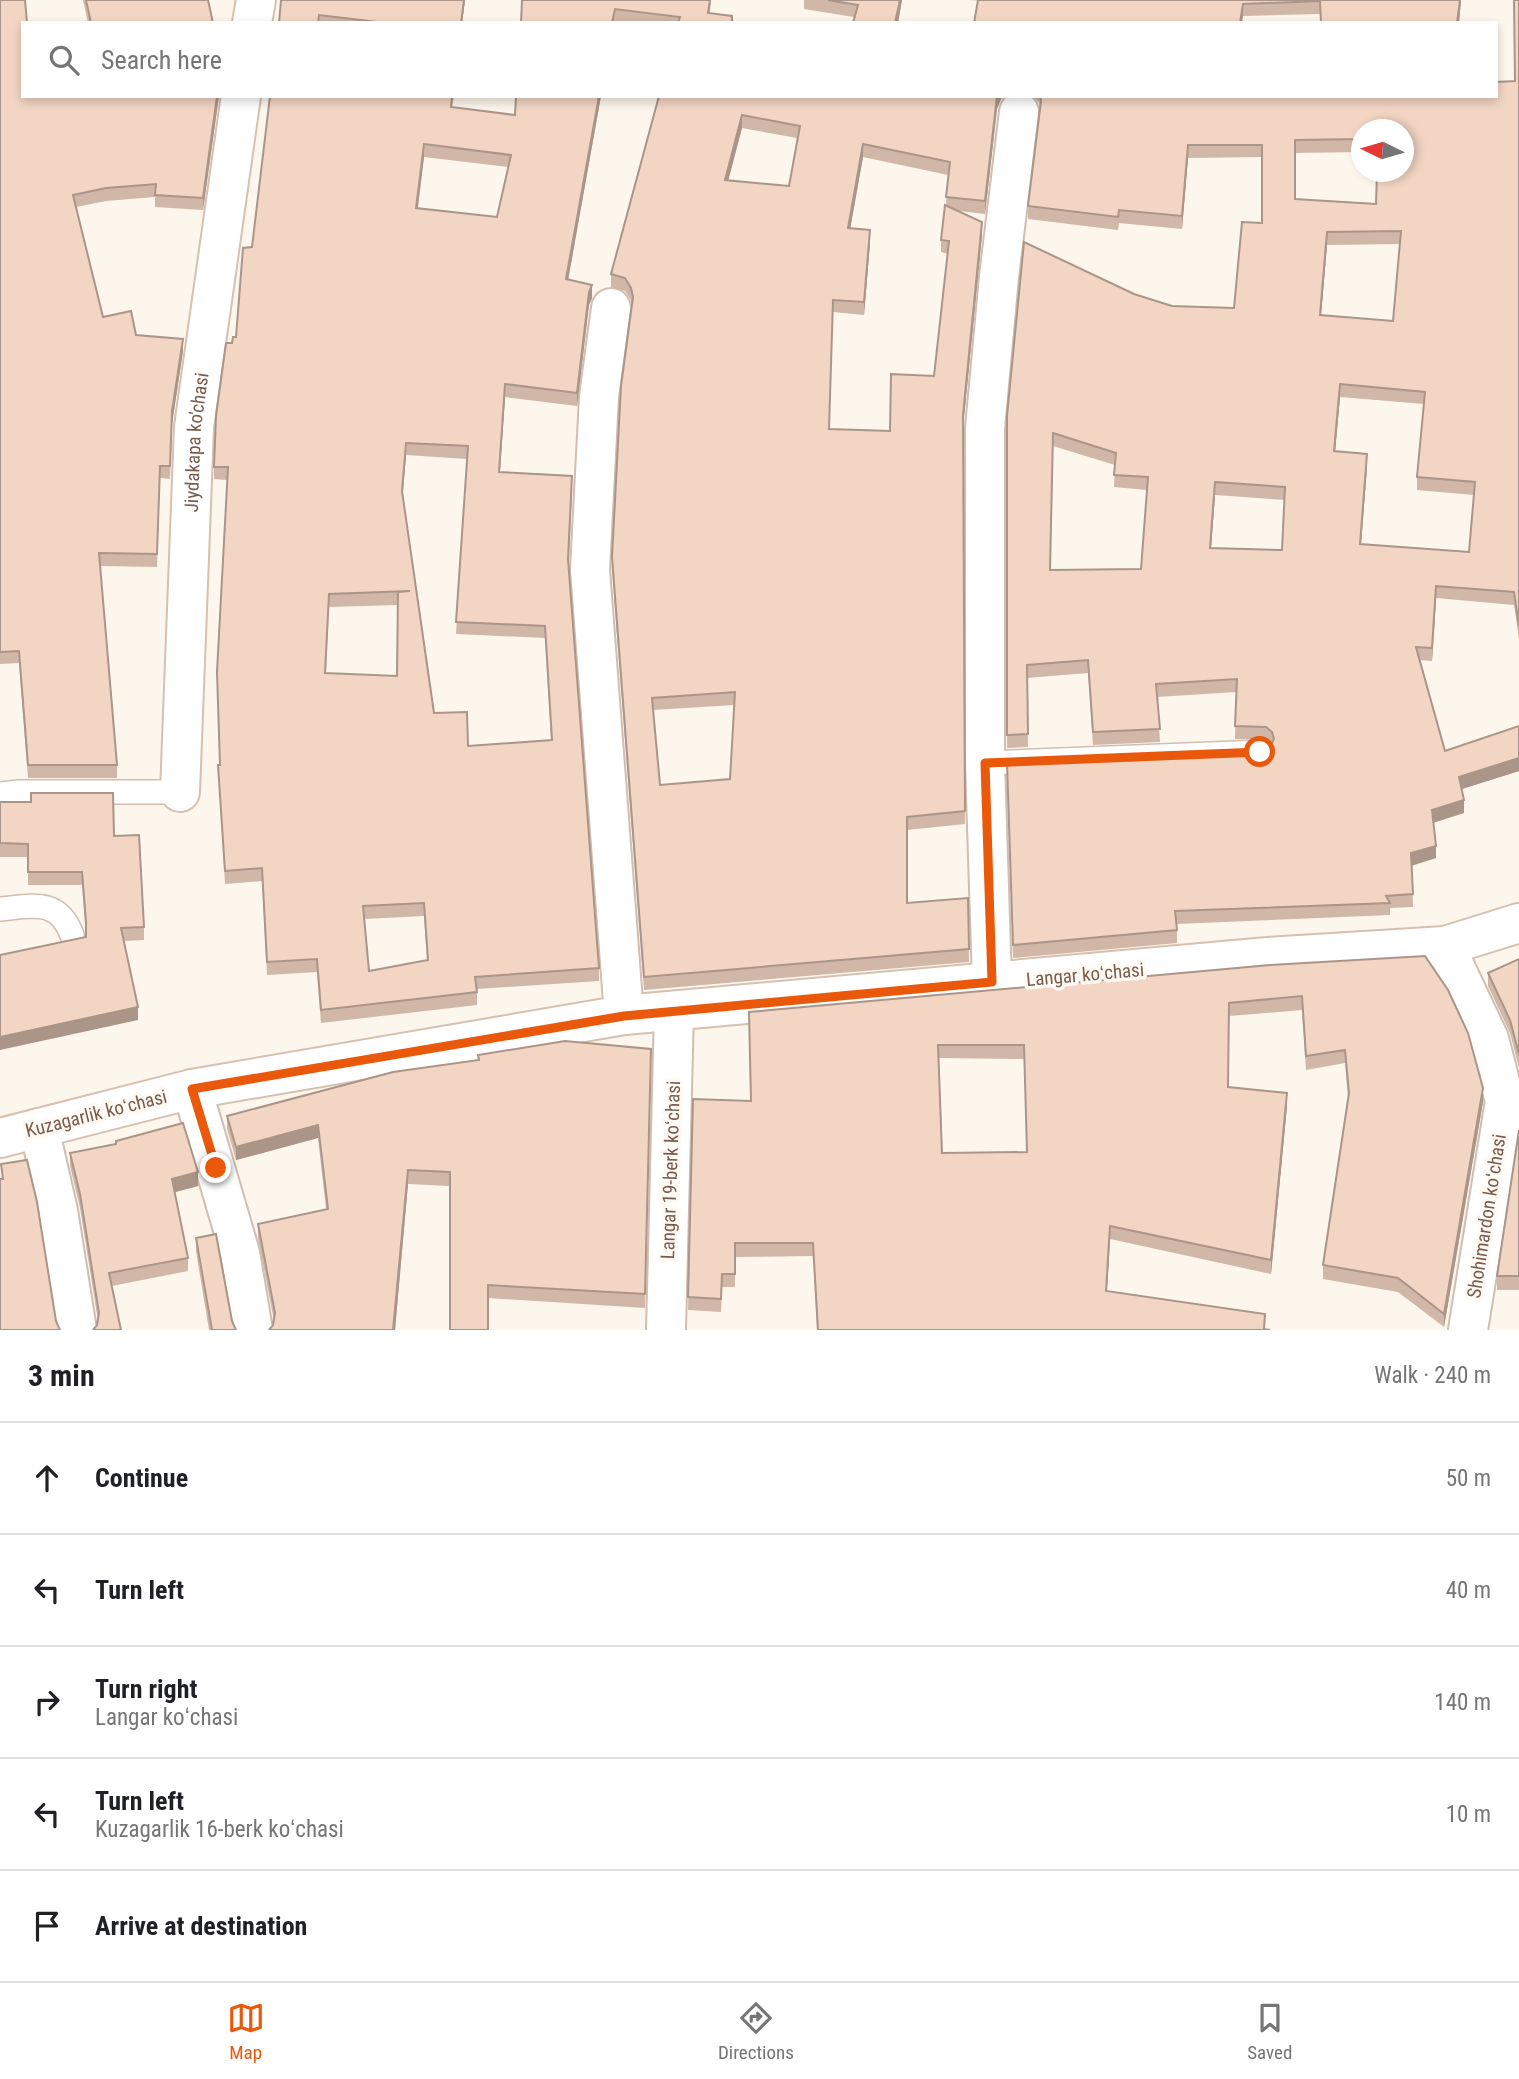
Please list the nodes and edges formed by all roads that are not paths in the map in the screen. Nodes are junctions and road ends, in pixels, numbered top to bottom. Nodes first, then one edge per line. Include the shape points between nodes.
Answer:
1 (256, 0) edge
2 (252, 21) edge
3 (241, 98) edge
4 (1019, 112) dead end
5 (611, 307) dead end
6 (1260, 752) edge
7 (985, 763) junction
8 (180, 792) joint
9 (0, 794) edge
10 (0, 909) edge
11 (1519, 923) edge
12 (72, 935) dead end
13 (1445, 946) junction
14 (992, 982) junction
15 (674, 1011) junction
16 (624, 1016) junction
17 (192, 1089) junction
18 (39, 1128) junction
19 (0, 1138) edge
20 (78, 1330) edge
21 (253, 1330) edge
22 (666, 1330) edge
23 (1468, 1330) edge

1 - 2 street
3 - 8 street, Jiydakapa ko'chasi via 194,427
4 - 7 street via 985,428
5 - 16 street via 599,397 590,570
6 - 7 lane
7 - 14 street
8 - 9 lane
10 - 12 lane via 48,907 60,914
11 - 13 street, Langar koʻchasi
13 - 14 street, Langar koʻchasi
13 - 23 street, Shohimardon koʻchasi via 1489,1039 1505,1101
14 - 15 street, Langar koʻchasi
15 - 16 street, Langar koʻchasi
15 - 22 street, Langar 19-berk koʻchasi
16 - 17 street, Langar koʻchasi
17 - 18 street, Kuzagarlik koʻchasi
17 - 21 street via 240,1253
18 - 19 street, Kuzagarlik koʻchasi
18 - 20 street

